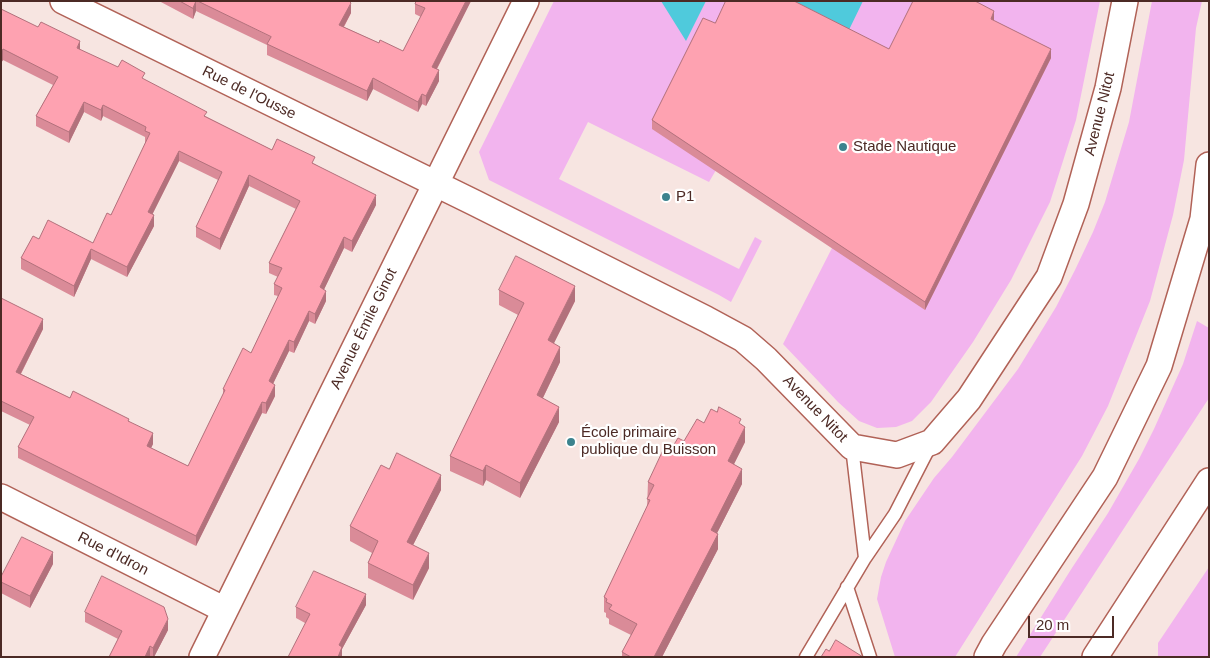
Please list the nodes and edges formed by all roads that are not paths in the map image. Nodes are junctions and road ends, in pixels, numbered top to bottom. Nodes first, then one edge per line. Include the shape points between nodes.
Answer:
1 (63, 1) edge
2 (526, 1) edge
3 (1125, 1) edge
4 (1209, 165) edge
5 (435, 184) junction
6 (932, 442) junction
7 (852, 447) junction
8 (1209, 481) edge
9 (1, 497) edge
10 (865, 558) junction
11 (847, 587) junction
12 (225, 610) junction
13 (202, 657) edge
14 (806, 657) edge
15 (870, 657) edge
16 (987, 657) edge
17 (1095, 657) edge

1 - 5 street, Rue de l'Ousse
2 - 5 street, Avenue Émile Ginot
3 - 6 street, Avenue Nitot via 1108,88 1076,204 1049,277 969,399
4 - 16 street via 1203,218 1159,366 1105,477
5 - 7 street, Avenue Nitot via 743,340 766,359
5 - 12 street, Avenue Émile Ginot
6 - 7 street, Avenue Nitot via 897,455
6 - 10 lane via 895,514
7 - 10 lane
8 - 17 street
9 - 12 street, Rue d'Idron
10 - 11 lane
11 - 14 lane
11 - 15 lane
12 - 13 street, Avenue Émile Ginot

